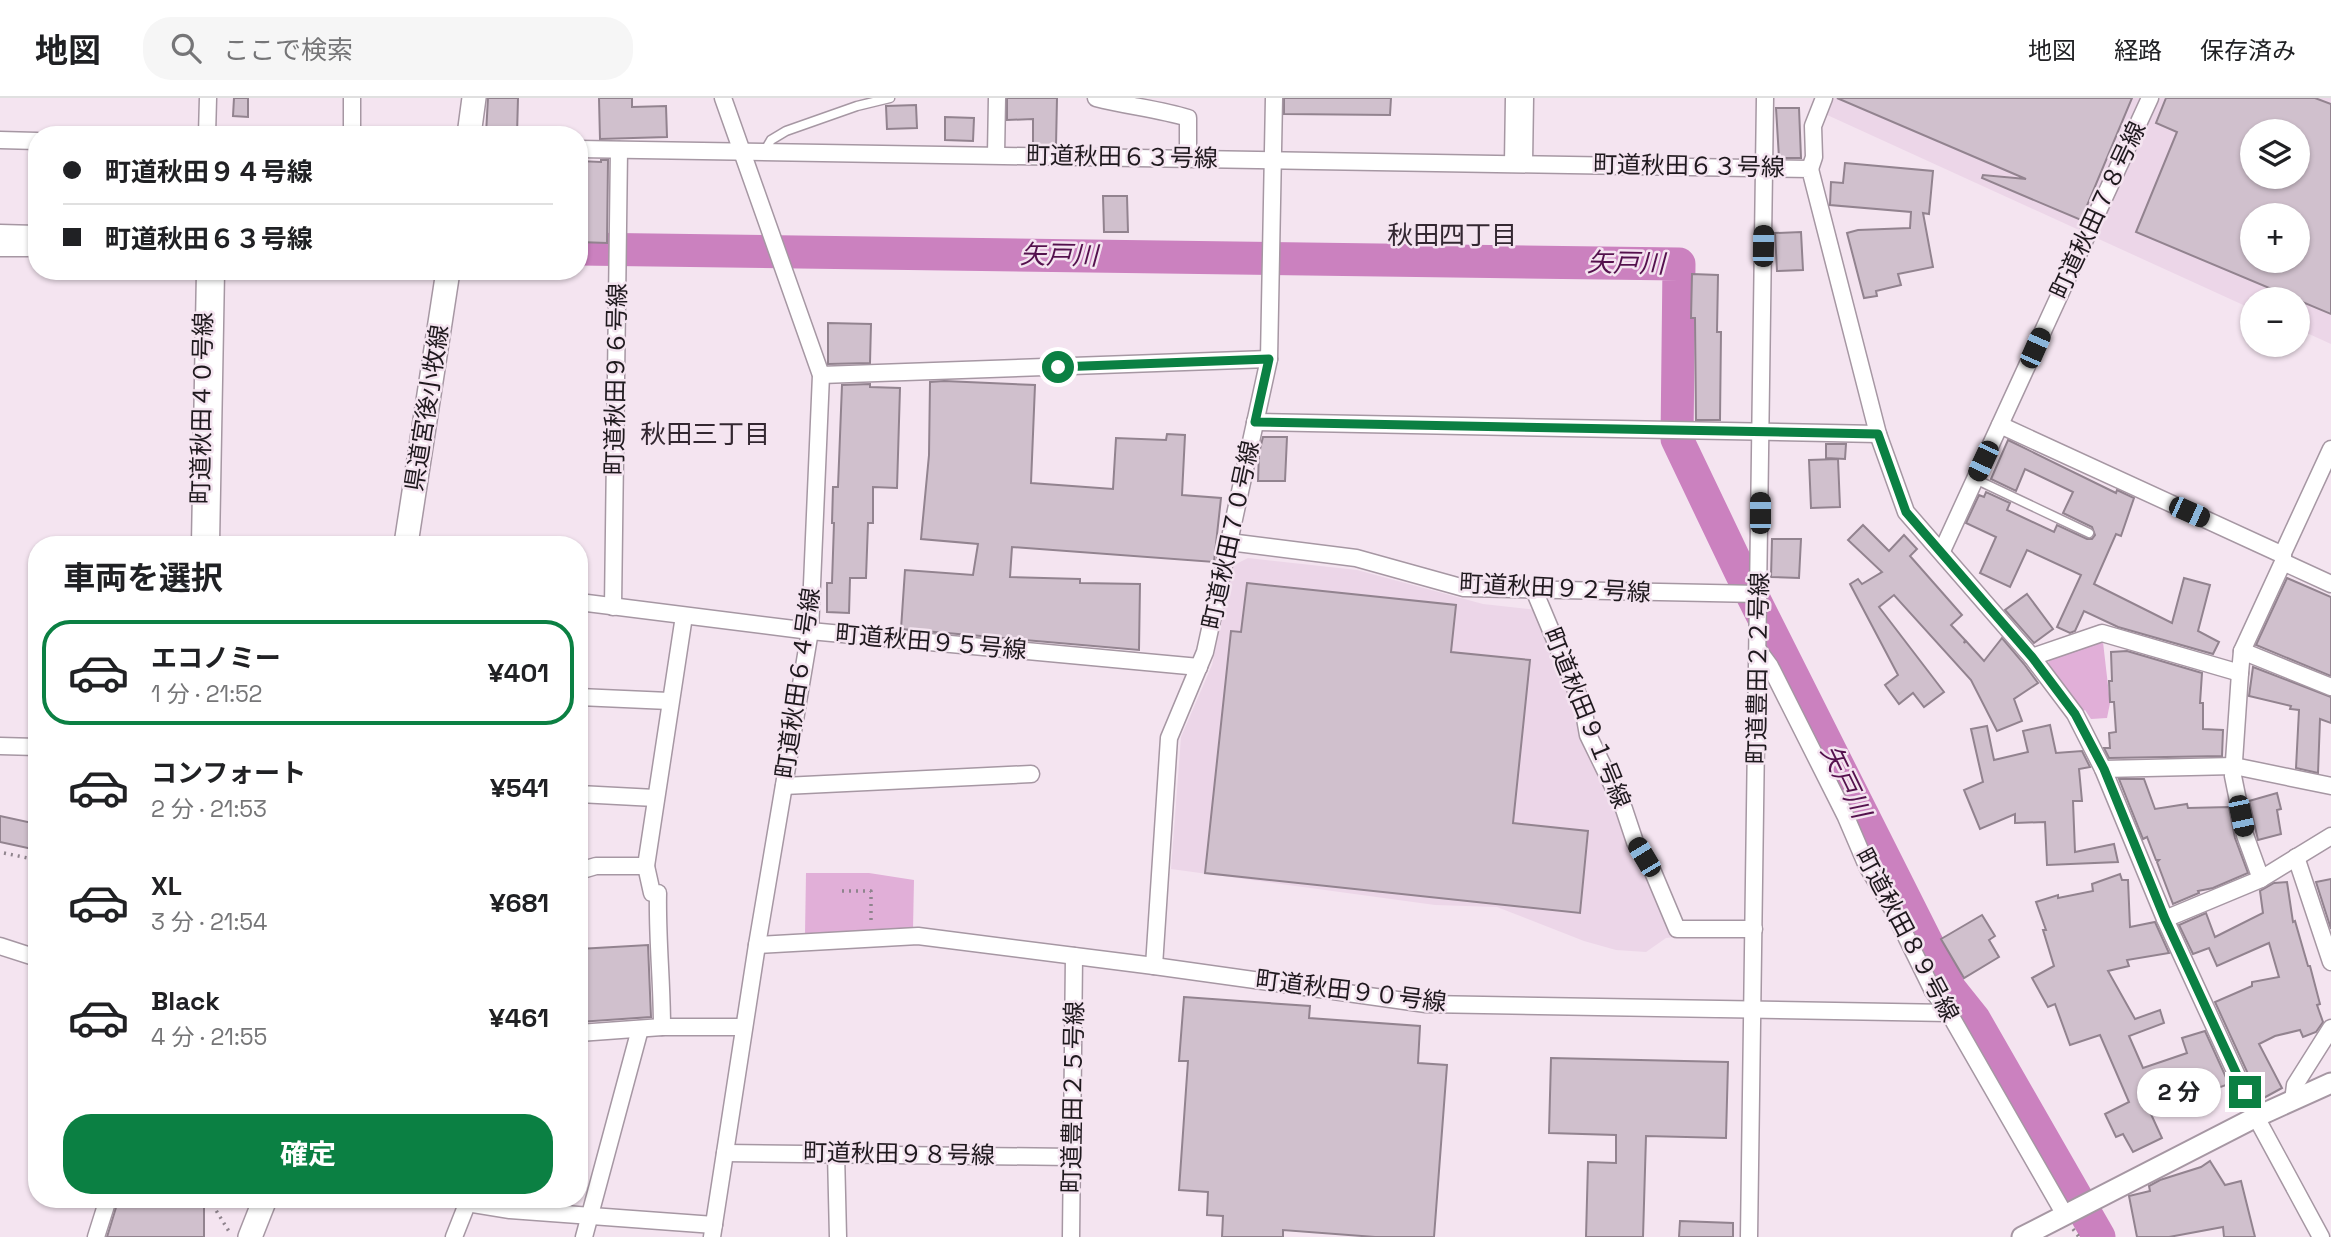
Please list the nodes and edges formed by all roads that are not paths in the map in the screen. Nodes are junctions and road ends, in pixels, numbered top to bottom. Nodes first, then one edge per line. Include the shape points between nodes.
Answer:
1 (208, 98) edge
2 (219, 98) edge
3 (352, 98) edge
4 (474, 98) edge
5 (723, 98) edge
6 (890, 98) edge
7 (997, 98) edge
8 (1096, 98) edge
9 (1274, 98) edge
10 (1514, 98) edge
11 (1525, 98) edge
12 (1765, 98) edge
13 (1824, 98) edge
14 (2150, 98) edge
15 (207, 126) edge
16 (218, 126) edge
17 (352, 126) edge
18 (470, 126) edge
19 (0, 141) edge
20 (28, 141) edge
21 (588, 149) edge
22 (619, 150) junction
23 (742, 151) junction
24 (764, 152) junction
25 (996, 155) junction
26 (1188, 157) junction
27 (1273, 159) junction
28 (1518, 163) junction
29 (1764, 167) junction
30 (1810, 169) junction
31 (0, 233) edge
32 (28, 234) edge
33 (0, 248) edge
34 (28, 248) edge
35 (205, 280) edge
36 (216, 280) edge
37 (447, 280) edge
38 (1269, 359) junction
39 (821, 375) junction
40 (1255, 422) junction
41 (2000, 425) junction
42 (1760, 432) junction
43 (1878, 434) junction
44 (2329, 454) edge
45 (1975, 479) junction
46 (2089, 533) dead end
47 (200, 536) edge
48 (211, 536) edge
49 (407, 536) edge
50 (1228, 542) junction
51 (1942, 551) junction
52 (2283, 559) junction
53 (2331, 584) edge
54 (1534, 590) junction
55 (1759, 594) junction
56 (588, 603) edge
57 (613, 607) junction
58 (684, 616) junction
59 (810, 631) junction
60 (1759, 651) junction
61 (2242, 651) junction
62 (2032, 657) junction
63 (1199, 667) junction
64 (2240, 673) junction
65 (2331, 687) edge
66 (588, 697) edge
67 (669, 701) junction
68 (0, 746) edge
69 (28, 747) edge
70 (2234, 766) junction
71 (2104, 769) junction
72 (1031, 774) dead end
73 (784, 786) junction
74 (2331, 786) edge
75 (588, 794) edge
76 (655, 798) junction
77 (2331, 836) edge
78 (2296, 857) junction
79 (646, 866) junction
80 (588, 868) edge
81 (2261, 879) junction
82 (2165, 919) junction
83 (1754, 929) junction
84 (757, 945) junction
85 (0, 946) edge
86 (28, 955) edge
87 (1074, 957) junction
88 (2331, 962) edge
89 (1154, 966) junction
90 (1752, 1011) junction
91 (1949, 1013) junction
92 (662, 1027) junction
93 (744, 1027) junction
94 (2331, 1028) edge
95 (640, 1029) junction
96 (588, 1032) edge
97 (2331, 1083) edge
98 (2292, 1101) junction
99 (2256, 1117) junction
100 (725, 1153) junction
101 (836, 1153) junction
102 (1072, 1157) junction
103 (105, 1208) edge
104 (261, 1208) edge
105 (465, 1208) edge
106 (501, 1208) edge
107 (2065, 1215) junction
108 (590, 1216) junction
109 (713, 1231) edge
110 (96, 1237) edge
111 (250, 1237) edge
112 (454, 1237) edge
113 (584, 1237) edge
114 (838, 1237) edge
115 (1071, 1237) edge
116 (1749, 1237) edge
117 (2022, 1237) edge
118 (2321, 1237) edge

1 - 15 street
2 - 16 street
3 - 17 street
4 - 18 main road
5 - 23 street, 町道秋田６４号線
6 - 24 lane via 786,131 771,140
7 - 25 street
8 - 26 street via 1188,118
9 - 27 street, 町道秋田７０号線
10 - 28 street
11 - 28 street
12 - 29 street, 町道豊田２２号線
13 - 30 street via 1813,126
14 - 41 street, 町道秋田７８号線
19 - 20 street
21 - 22 street, 町道秋田６３号線
22 - 23 street, 町道秋田６３号線
22 - 57 street, 町道秋田９６号線
23 - 24 street, 町道秋田６３号線
23 - 39 street, 町道秋田６４号線
24 - 25 street, 町道秋田６３号線
25 - 26 street, 町道秋田６３号線
26 - 27 street, 町道秋田６３号線
27 - 28 street, 町道秋田６３号線
27 - 38 street, 町道秋田７０号線
28 - 29 street, 町道秋田６３号線
29 - 30 street, 町道秋田６３号線
29 - 42 street, 町道豊田２２号線
30 - 43 street, 町道秋田６３号線
31 - 32 street
33 - 34 street
35 - 47 street, 町道秋田４０号線
36 - 48 street
37 - 49 main road, 県道宮後小牧線
38 - 39 street
38 - 40 street, 町道秋田７０号線
39 - 59 street, 町道秋田６４号線
40 - 42 street
40 - 50 street, 町道秋田７０号線
41 - 45 street, 町道秋田７８号線
41 - 52 street
42 - 43 street
42 - 55 street, 町道豊田２２号線
43 - 51 street, 町道秋田６３号線 via 1906,512
44 - 52 street
45 - 46 lane
45 - 51 street, 町道秋田７８号線
50 - 54 street, 町道秋田９２号線 via 1356,558 1464,588
50 - 63 street, 町道秋田７０号線
51 - 62 street, 町道秋田６３号線
52 - 53 street
52 - 61 street
54 - 55 street, 町道秋田９２号線
54 - 83 street, 町道秋田９１号線 via 1583,707 1588,735 1677,929
55 - 60 street, 町道豊田２２号線
56 - 57 street, 町道秋田９５号線
57 - 58 street, 町道秋田９５号線
58 - 59 street, 町道秋田９５号線
58 - 67 street
59 - 63 street, 町道秋田９５号線
59 - 73 street, 町道秋田６４号線
60 - 83 street, 町道豊田２２号線
60 - 91 street, 町道秋田８９号線 via 1867,866
61 - 64 street
61 - 65 street
62 - 64 street via 2102,632
62 - 71 street, 町道秋田６３号線 via 2075,714
63 - 89 street, 町道秋田７０号線 via 1170,738
64 - 70 street
66 - 67 street
67 - 76 street
68 - 69 street
70 - 71 street
70 - 74 street
70 - 81 street via 2245,835
71 - 82 street, 町道秋田６３号線
72 - 73 street
73 - 84 street, 町道秋田６４号線
75 - 76 street
76 - 79 street
77 - 78 street
78 - 81 street
78 - 88 street
79 - 80 street
79 - 92 street via 652,893 658,892
81 - 82 street
82 - 99 street, 町道秋田６３号線
83 - 90 street, 町道豊田２２号線
84 - 87 street, 町道秋田９０号線 via 918,936
84 - 93 street, 町道秋田６４号線
85 - 86 street
87 - 89 street, 町道秋田９０号線
87 - 102 street, 町道豊田２５号線
89 - 90 street, 町道秋田９０号線 via 1426,1004
90 - 91 street, 町道秋田９０号線
90 - 116 street, 町道豊田２２号線
91 - 107 street, 町道秋田８９号線
92 - 93 street
92 - 95 street
93 - 100 street, 町道秋田６４号線
94 - 98 street via 2295,1085
95 - 96 street
95 - 108 street
97 - 98 street
98 - 99 street
99 - 107 street
99 - 118 street, 町道秋田６３号線
100 - 101 street, 町道秋田９８号線
100 - 109 street, 町道秋田６４号線
101 - 102 street, 町道秋田９８号線
101 - 114 street
102 - 115 street, 町道豊田２５号線
103 - 110 street
104 - 111 main road
105 - 112 street
106 - 108 street
107 - 117 street
108 - 109 street
108 - 113 street

